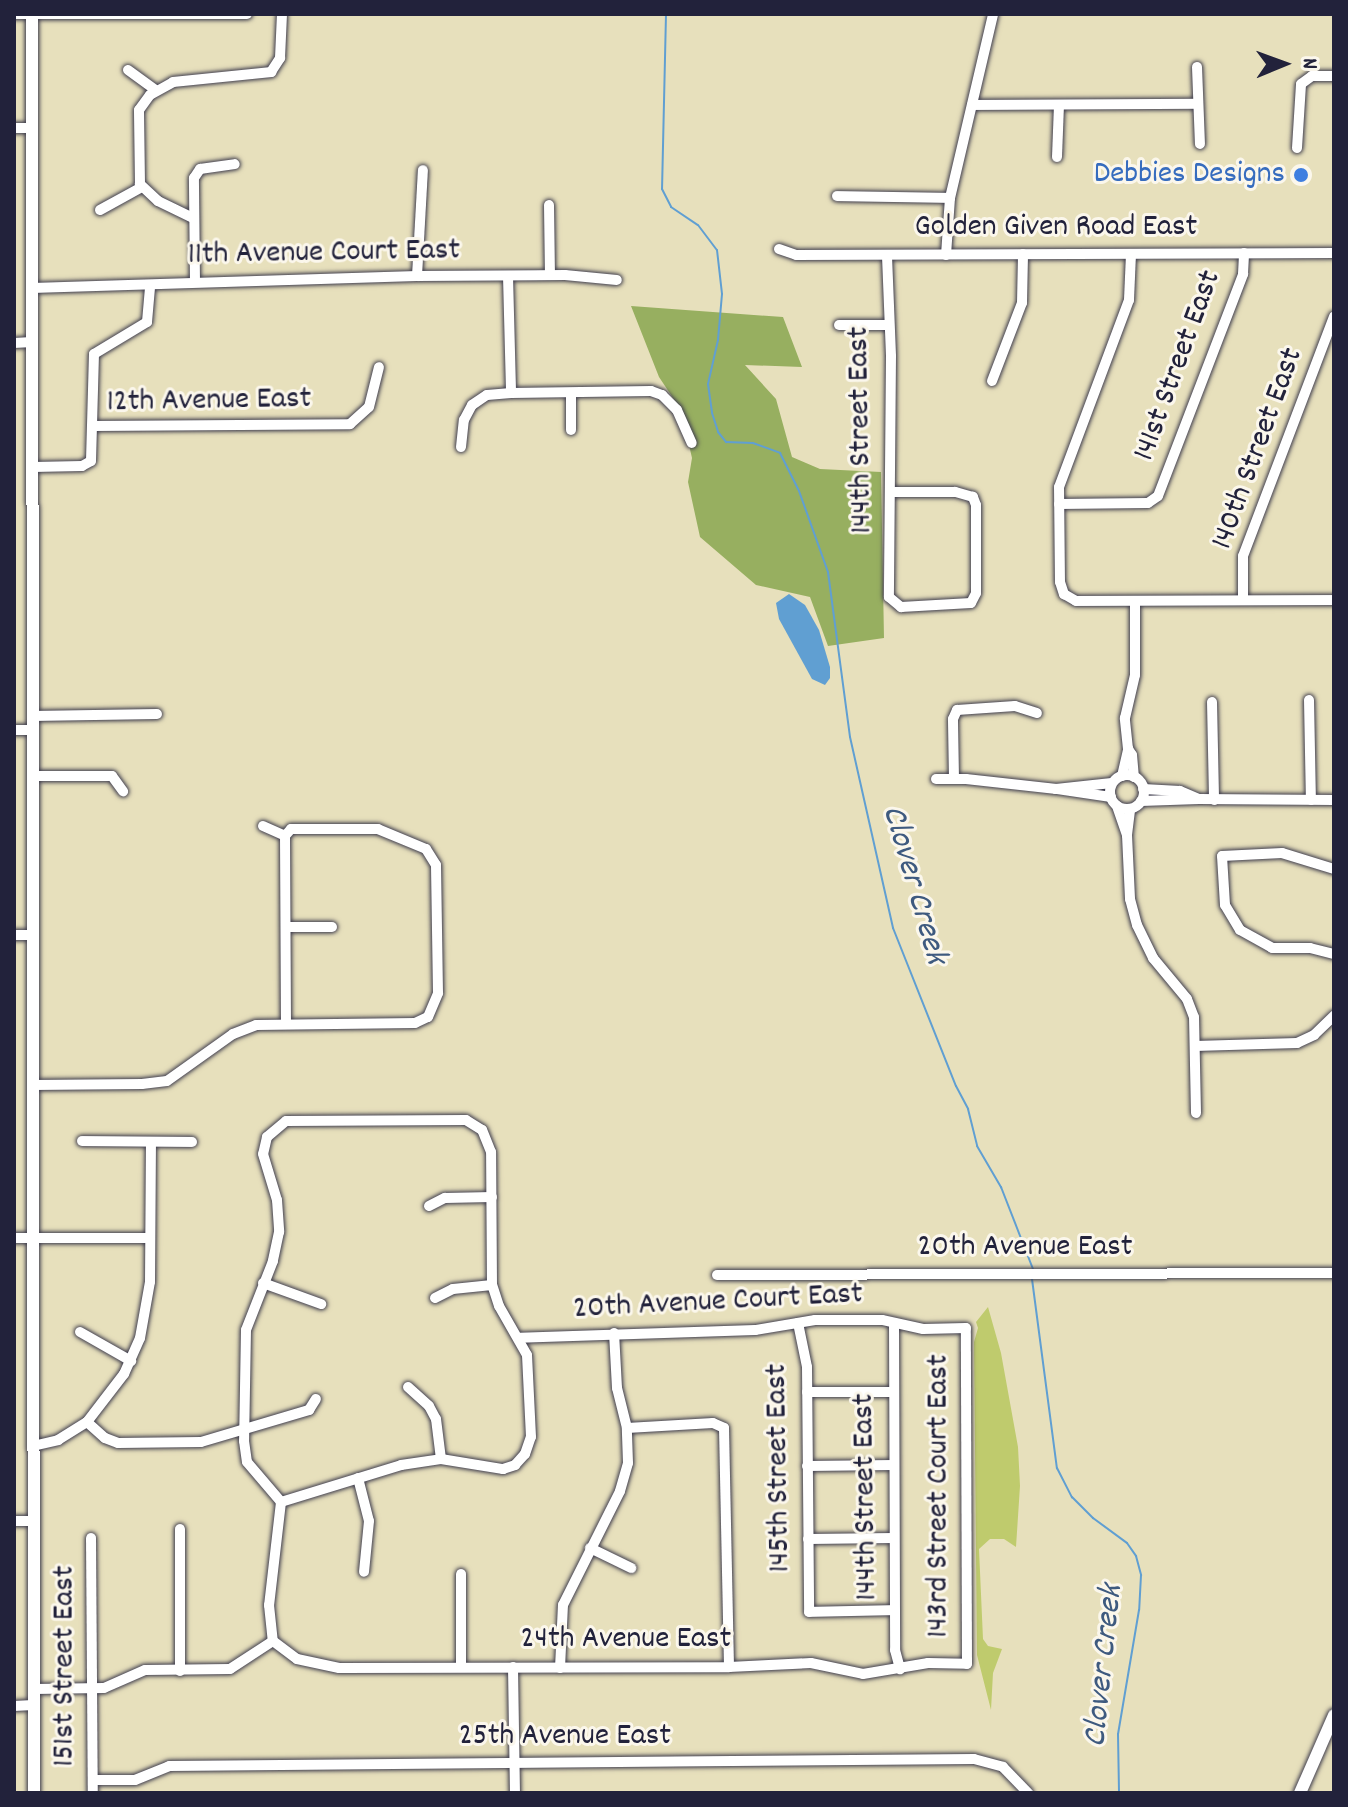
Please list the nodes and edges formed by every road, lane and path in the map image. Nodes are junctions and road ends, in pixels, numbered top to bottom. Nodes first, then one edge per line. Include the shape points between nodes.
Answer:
1 (14, 14) edge
2 (32, 14) edge
3 (146, 14) edge
4 (191, 14) edge
5 (247, 14) edge
6 (282, 14) edge
7 (993, 14) edge
8 (1197, 67) dead end
9 (128, 70) dead end
10 (1334, 76) edge
11 (156, 90) junction
12 (1198, 104) junction
13 (972, 105) junction
14 (1059, 106) junction
15 (14, 128) edge
16 (32, 128) junction
17 (1200, 144) dead end
18 (1297, 148) dead end
19 (1057, 157) dead end
20 (235, 164) dead end
21 (423, 170) dead end
22 (142, 187) junction
23 (837, 196) dead end
24 (950, 198) junction
25 (549, 205) dead end
26 (100, 210) dead end
27 (193, 218) junction
28 (779, 249) dead end
29 (1244, 253) junction
30 (1334, 253) edge
31 (1023, 254) junction
32 (1131, 254) junction
33 (946, 255) junction
34 (887, 256) junction
35 (550, 275) junction
36 (417, 276) junction
37 (508, 276) junction
38 (617, 280) dead end
39 (195, 282) junction
40 (150, 285) junction
41 (32, 288) junction
42 (1334, 317) edge
43 (839, 325) dead end
44 (887, 325) junction
45 (32, 342) junction
46 (14, 343) edge
47 (379, 367) dead end
48 (992, 381) dead end
49 (511, 393) junction
50 (571, 393) junction
51 (93, 426) junction
52 (571, 430) dead end
53 (692, 443) dead end
54 (461, 447) dead end
55 (33, 467) junction
56 (890, 492) junction
57 (1059, 504) junction
58 (1334, 598) edge
59 (1243, 600) junction
60 (1135, 601) junction
61 (1309, 700) dead end
62 (1212, 702) dead end
63 (1037, 713) dead end
64 (157, 714) dead end
65 (32, 723) junction
66 (14, 730) edge
67 (1128, 749) junction
68 (33, 776) junction
69 (1134, 777) junction
70 (936, 779) dead end
71 (954, 779) junction
72 (1117, 780) junction
73 (1056, 789) junction
74 (1143, 789) junction
75 (123, 791) dead end
76 (1199, 799) junction
77 (1214, 800) junction
78 (1311, 800) junction
79 (1334, 800) edge
80 (1141, 801) junction
81 (1114, 802) junction
82 (1130, 809) junction
83 (263, 826) dead end
84 (1127, 835) junction
85 (285, 836) junction
86 (1334, 869) edge
87 (286, 927) junction
88 (332, 927) dead end
89 (14, 935) edge
90 (32, 935) junction
91 (1334, 954) edge
92 (1334, 1016) edge
93 (286, 1024) junction
94 (1195, 1046) junction
95 (32, 1085) junction
96 (1196, 1113) dead end
97 (82, 1141) dead end
98 (192, 1142) dead end
99 (151, 1144) junction
100 (492, 1197) junction
101 (429, 1206) dead end
102 (14, 1238) edge
103 (32, 1238) junction
104 (150, 1238) junction
105 (1334, 1273) edge
106 (717, 1275) dead end
107 (263, 1283) junction
108 (492, 1285) junction
109 (435, 1298) dead end
110 (321, 1304) dead end
111 (798, 1323) junction
112 (894, 1323) junction
113 (966, 1328) joint
114 (80, 1332) dead end
115 (614, 1333) junction
116 (520, 1338) junction
117 (131, 1361) junction
118 (408, 1387) dead end
119 (807, 1392) junction
120 (892, 1392) junction
121 (316, 1399) dead end
122 (87, 1422) junction
123 (627, 1428) junction
124 (244, 1431) junction
125 (33, 1446) junction
126 (441, 1459) junction
127 (893, 1465) junction
128 (807, 1466) junction
129 (358, 1478) junction
130 (281, 1502) junction
131 (14, 1521) edge
132 (33, 1521) junction
133 (180, 1529) dead end
134 (91, 1538) dead end
135 (894, 1538) junction
136 (808, 1539) junction
137 (590, 1548) junction
138 (631, 1568) dead end
139 (364, 1572) dead end
140 (461, 1574) dead end
141 (894, 1610) junction
142 (273, 1641) junction
143 (967, 1664) joint
144 (461, 1667) junction
145 (513, 1667) junction
146 (729, 1667) junction
147 (560, 1668) junction
148 (900, 1669) junction
149 (180, 1671) junction
150 (34, 1689) junction
151 (92, 1689) junction
152 (33, 1705) junction
153 (14, 1706) edge
154 (1334, 1715) edge
155 (515, 1763) junction
156 (93, 1780) junction
157 (34, 1793) edge
158 (93, 1793) edge
159 (515, 1793) edge
160 (1028, 1793) edge
161 (1300, 1793) edge

1 - 2 street
2 - 3 street
2 - 16 main road
3 - 4 street
4 - 5 street
6 - 11 street via 277,65 266,75 178,81
7 - 13 street
8 - 12 street
9 - 11 street
10 - 18 street via 1312,76 1301,84
11 - 22 street via 139,110
12 - 14 street
12 - 17 street
13 - 14 street
13 - 24 street
14 - 19 street
15 - 16 street
16 - 41 main road
20 - 27 street via 197,172
21 - 36 street
22 - 26 street
22 - 27 street
23 - 24 street
24 - 33 street
25 - 35 street
27 - 39 street
28 - 34 street, Golden Given Road East via 796,255
29 - 30 street, Golden Given Road East
29 - 32 street, Golden Given Road East
29 - 57 street, 141st Street East via 1243,274 1158,496 1141,504
31 - 32 street, Golden Given Road East
31 - 33 street, Golden Given Road East
31 - 48 street via 1022,303
32 - 57 street via 1129,300 1060,483
33 - 34 street, Golden Given Road East
34 - 44 street, 144th Street East
35 - 37 street, 11th Avenue Court East
35 - 38 street, 11th Avenue Court East
36 - 37 street, 11th Avenue Court East
36 - 39 street, 11th Avenue Court East
37 - 49 street
39 - 40 street, 11th Avenue Court East
40 - 41 street, 11th Avenue Court East
40 - 51 street via 147,322 94,354
41 - 45 main road
42 - 59 street, 140th Street East via 1243,556
43 - 44 street
44 - 56 street, 144th Street East
45 - 46 street
45 - 55 main road
47 - 51 street, 12th Avenue East via 369,407 350,424
49 - 50 street
49 - 54 street via 487,395 472,405
50 - 52 street
50 - 53 street via 662,395 683,418
51 - 55 street, 12th Avenue East via 93,453 86,465
55 - 65 main road
56 - 56 street, 144th Street East via 973,497 973,600 954,606 892,603
57 - 60 street via 1064,594 1076,601
58 - 59 street
59 - 60 street
60 - 67 street via 1135,675 1125,718
61 - 78 street
62 - 77 street
63 - 71 street via 1015,706 957,710
64 - 65 street
65 - 66 street
65 - 68 main road
67 - 69 street
67 - 72 street
68 - 75 street via 112,776
68 - 90 main road
69 - 72 street
69 - 74 street
70 - 71 street
71 - 73 street
72 - 73 street
72 - 81 street
73 - 81 street
74 - 76 street via 1180,791
74 - 80 street
76 - 77 street
76 - 80 street
77 - 78 street
78 - 79 street
80 - 82 street
81 - 82 street
81 - 84 street
82 - 84 street
83 - 85 street
84 - 94 street via 1132,912 1147,948 1191,1006
85 - 87 street
85 - 93 street via 291,829 385,830 422,846 433,857 438,993 433,1012 415,1023
86 - 91 street via 1282,853 1222,856 1225,905 1240,930 1272,948
87 - 88 street
87 - 93 street
89 - 90 street
90 - 95 main road
92 - 94 street via 1297,1043
93 - 95 street via 248,1026 167,1081
94 - 96 street
95 - 103 main road
97 - 99 street
98 - 99 street
99 - 104 street
100 - 101 street via 445,1198
100 - 107 street via 491,1152 482,1130 471,1123 292,1121 274,1128 264,1146 279,1232
100 - 108 street
102 - 103 street
103 - 104 street
103 - 125 main road
104 - 117 street via 147,1307
105 - 106 street, 20th Avenue East
107 - 110 street
107 - 124 street via 246,1330
108 - 109 street via 453,1289
108 - 116 street
111 - 112 street, 20th Avenue Court East
111 - 115 street, 20th Avenue Court East via 755,1330
111 - 119 street, 145th Street East
112 - 113 street, 20th Avenue Court East
112 - 120 street, 144th Street East
113 - 143 street, 143rd Street Court East
114 - 117 street
115 - 116 street, 20th Avenue Court East
115 - 123 street via 617,1388
116 - 126 street via 528,1369 530,1445 517,1463 503,1469
117 - 122 street
118 - 126 street via 436,1419
119 - 120 street
119 - 128 street, 145th Street East
120 - 127 street, 144th Street East
121 - 124 street via 309,1410
122 - 124 street via 118,1443 201,1442
122 - 125 street via 58,1440
123 - 137 street via 624,1480
123 - 146 street via 713,1423 724,1428
124 - 130 street via 247,1462
125 - 132 main road
126 - 129 street
127 - 128 street
127 - 135 street, 144th Street East
128 - 136 street, 145th Street East
129 - 130 street
129 - 139 street via 369,1521
130 - 142 street via 268,1612
131 - 132 street
132 - 150 main road
133 - 149 street
134 - 151 street, 151st Street East
135 - 136 street
135 - 141 street, 144th Street East
136 - 141 street, 145th Street East via 809,1612
137 - 138 street
137 - 147 street via 563,1605
140 - 144 street
141 - 148 street, 144th Street East
142 - 144 street, 24th Avenue East via 308,1662 339,1668
142 - 149 street via 230,1669
143 - 148 street, 24th Avenue East
144 - 145 street, 24th Avenue East
145 - 147 street, 24th Avenue East
145 - 155 street
146 - 147 street, 24th Avenue East
146 - 148 street, 24th Avenue East via 811,1663 863,1674
149 - 151 street via 145,1670
150 - 151 street
150 - 152 main road
151 - 156 street, 151st Street East
152 - 153 street
152 - 157 main road
154 - 161 main road
155 - 156 street, 25th Avenue East via 169,1766 135,1780
155 - 159 street
155 - 160 street, 25th Avenue East via 974,1759 1003,1767
156 - 158 street, 151st Street East

